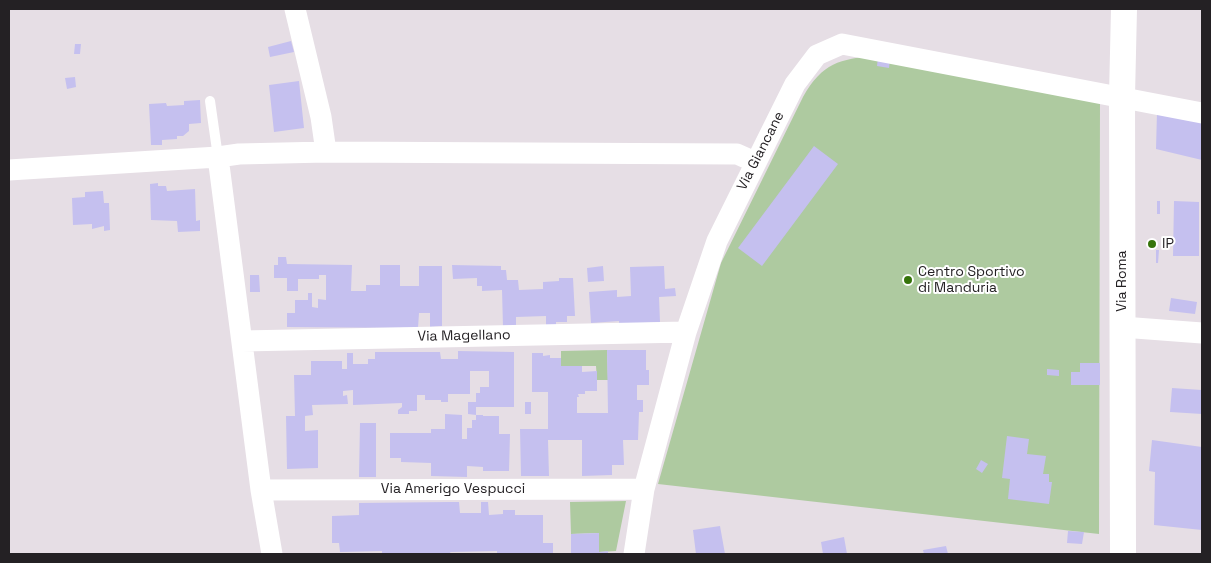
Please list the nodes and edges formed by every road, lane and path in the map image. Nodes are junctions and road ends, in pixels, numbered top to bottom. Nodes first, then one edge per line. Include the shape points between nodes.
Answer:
1 (295, 9) edge
2 (1124, 9) edge
3 (1122, 96) junction
4 (210, 101) dead end
5 (1202, 113) edge
6 (326, 152) junction
7 (218, 157) junction
8 (755, 162) junction
9 (9, 170) edge
10 (1122, 327) junction
11 (686, 332) junction
12 (1202, 333) edge
13 (242, 341) junction
14 (644, 489) junction
15 (261, 490) junction
16 (272, 554) edge
17 (634, 554) edge
18 (1123, 554) edge

1 - 6 street via 321,117
2 - 3 street, Via Roma
3 - 5 street, Via Giancane
3 - 8 street, Via Giancane via 842,44 817,55 795,84
3 - 10 street, Via Roma
4 - 7 lane
6 - 7 street
6 - 8 street via 737,154
7 - 9 street
7 - 13 street
8 - 11 street, Via Giancane via 717,241
10 - 12 street
10 - 18 street, Via Roma
11 - 13 street, Via Magellano
11 - 14 street, Via Giancane
13 - 15 street
14 - 15 street, Via Amerigo Vespucci
14 - 17 street, Via Giancane
15 - 16 street

